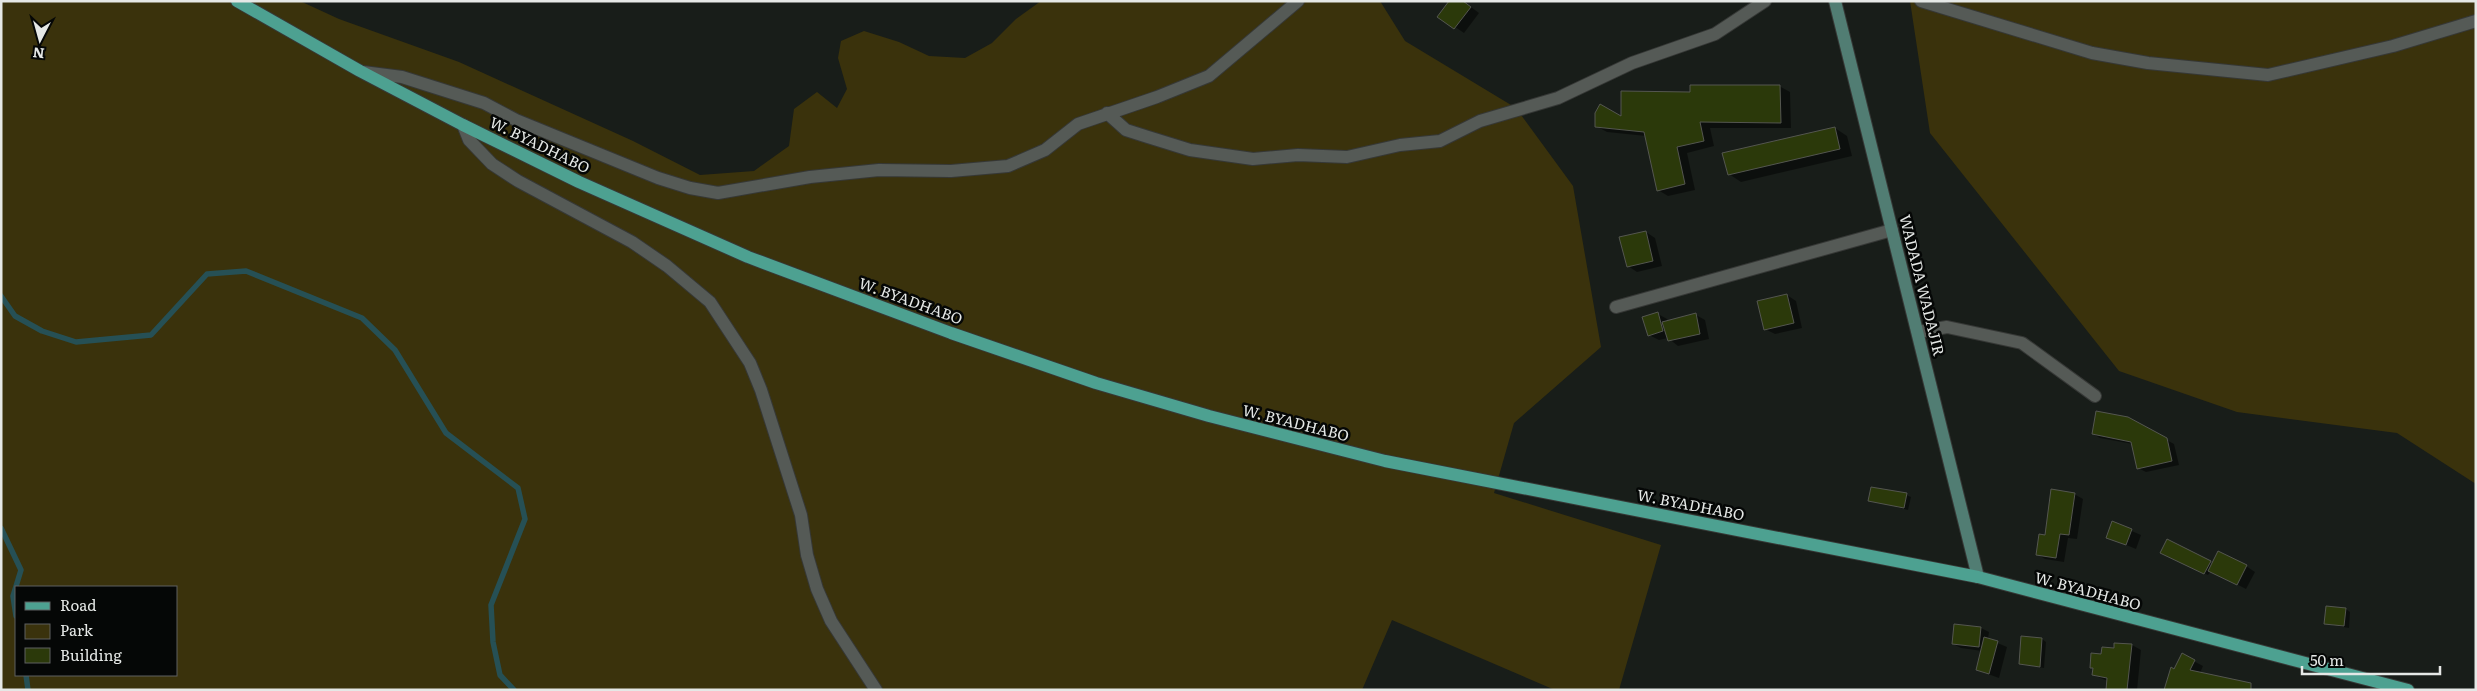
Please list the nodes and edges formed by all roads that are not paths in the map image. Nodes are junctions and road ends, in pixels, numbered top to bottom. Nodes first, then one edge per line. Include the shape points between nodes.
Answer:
1 (237, 1) edge
2 (1298, 1) edge
3 (1765, 1) edge
4 (1834, 1) edge
5 (1921, 1) edge
6 (2476, 21) edge
7 (360, 71) junction
8 (1107, 112) junction
9 (463, 125) junction
10 (1892, 230) junction
11 (1616, 308) dead end
12 (1918, 332) junction
13 (2095, 396) dead end
14 (1978, 577) junction
15 (876, 690) edge
16 (2408, 690) edge

1 - 7 main road, W. BYADHABO
2 - 8 street via 1208,76 1157,97
3 - 8 street via 1716,34 1632,63 1558,98 1480,121 1440,141 1400,145 1347,157 1253,159 1190,150 1126,130
4 - 10 street, WADADA WADAJIR
5 - 6 street via 2101,55 2268,75 2393,46
7 - 8 street via 402,77 484,102 516,120 658,178 718,193 810,177 879,170 952,172 1008,166 1045,150 1078,124
7 - 9 main road, W. BYADHABO
9 - 14 main road, W. BYADHABO via 579,182 748,257 1096,383 1385,461
9 - 15 street via 469,140 492,164 632,242 710,302 750,363 761,390 801,515 807,555 817,589 831,621
10 - 11 street
10 - 12 street, WADADA WADAJIR
12 - 13 street via 1947,327 2022,343
12 - 14 street, WADADA WADAJIR
14 - 16 main road, W. BYADHABO

